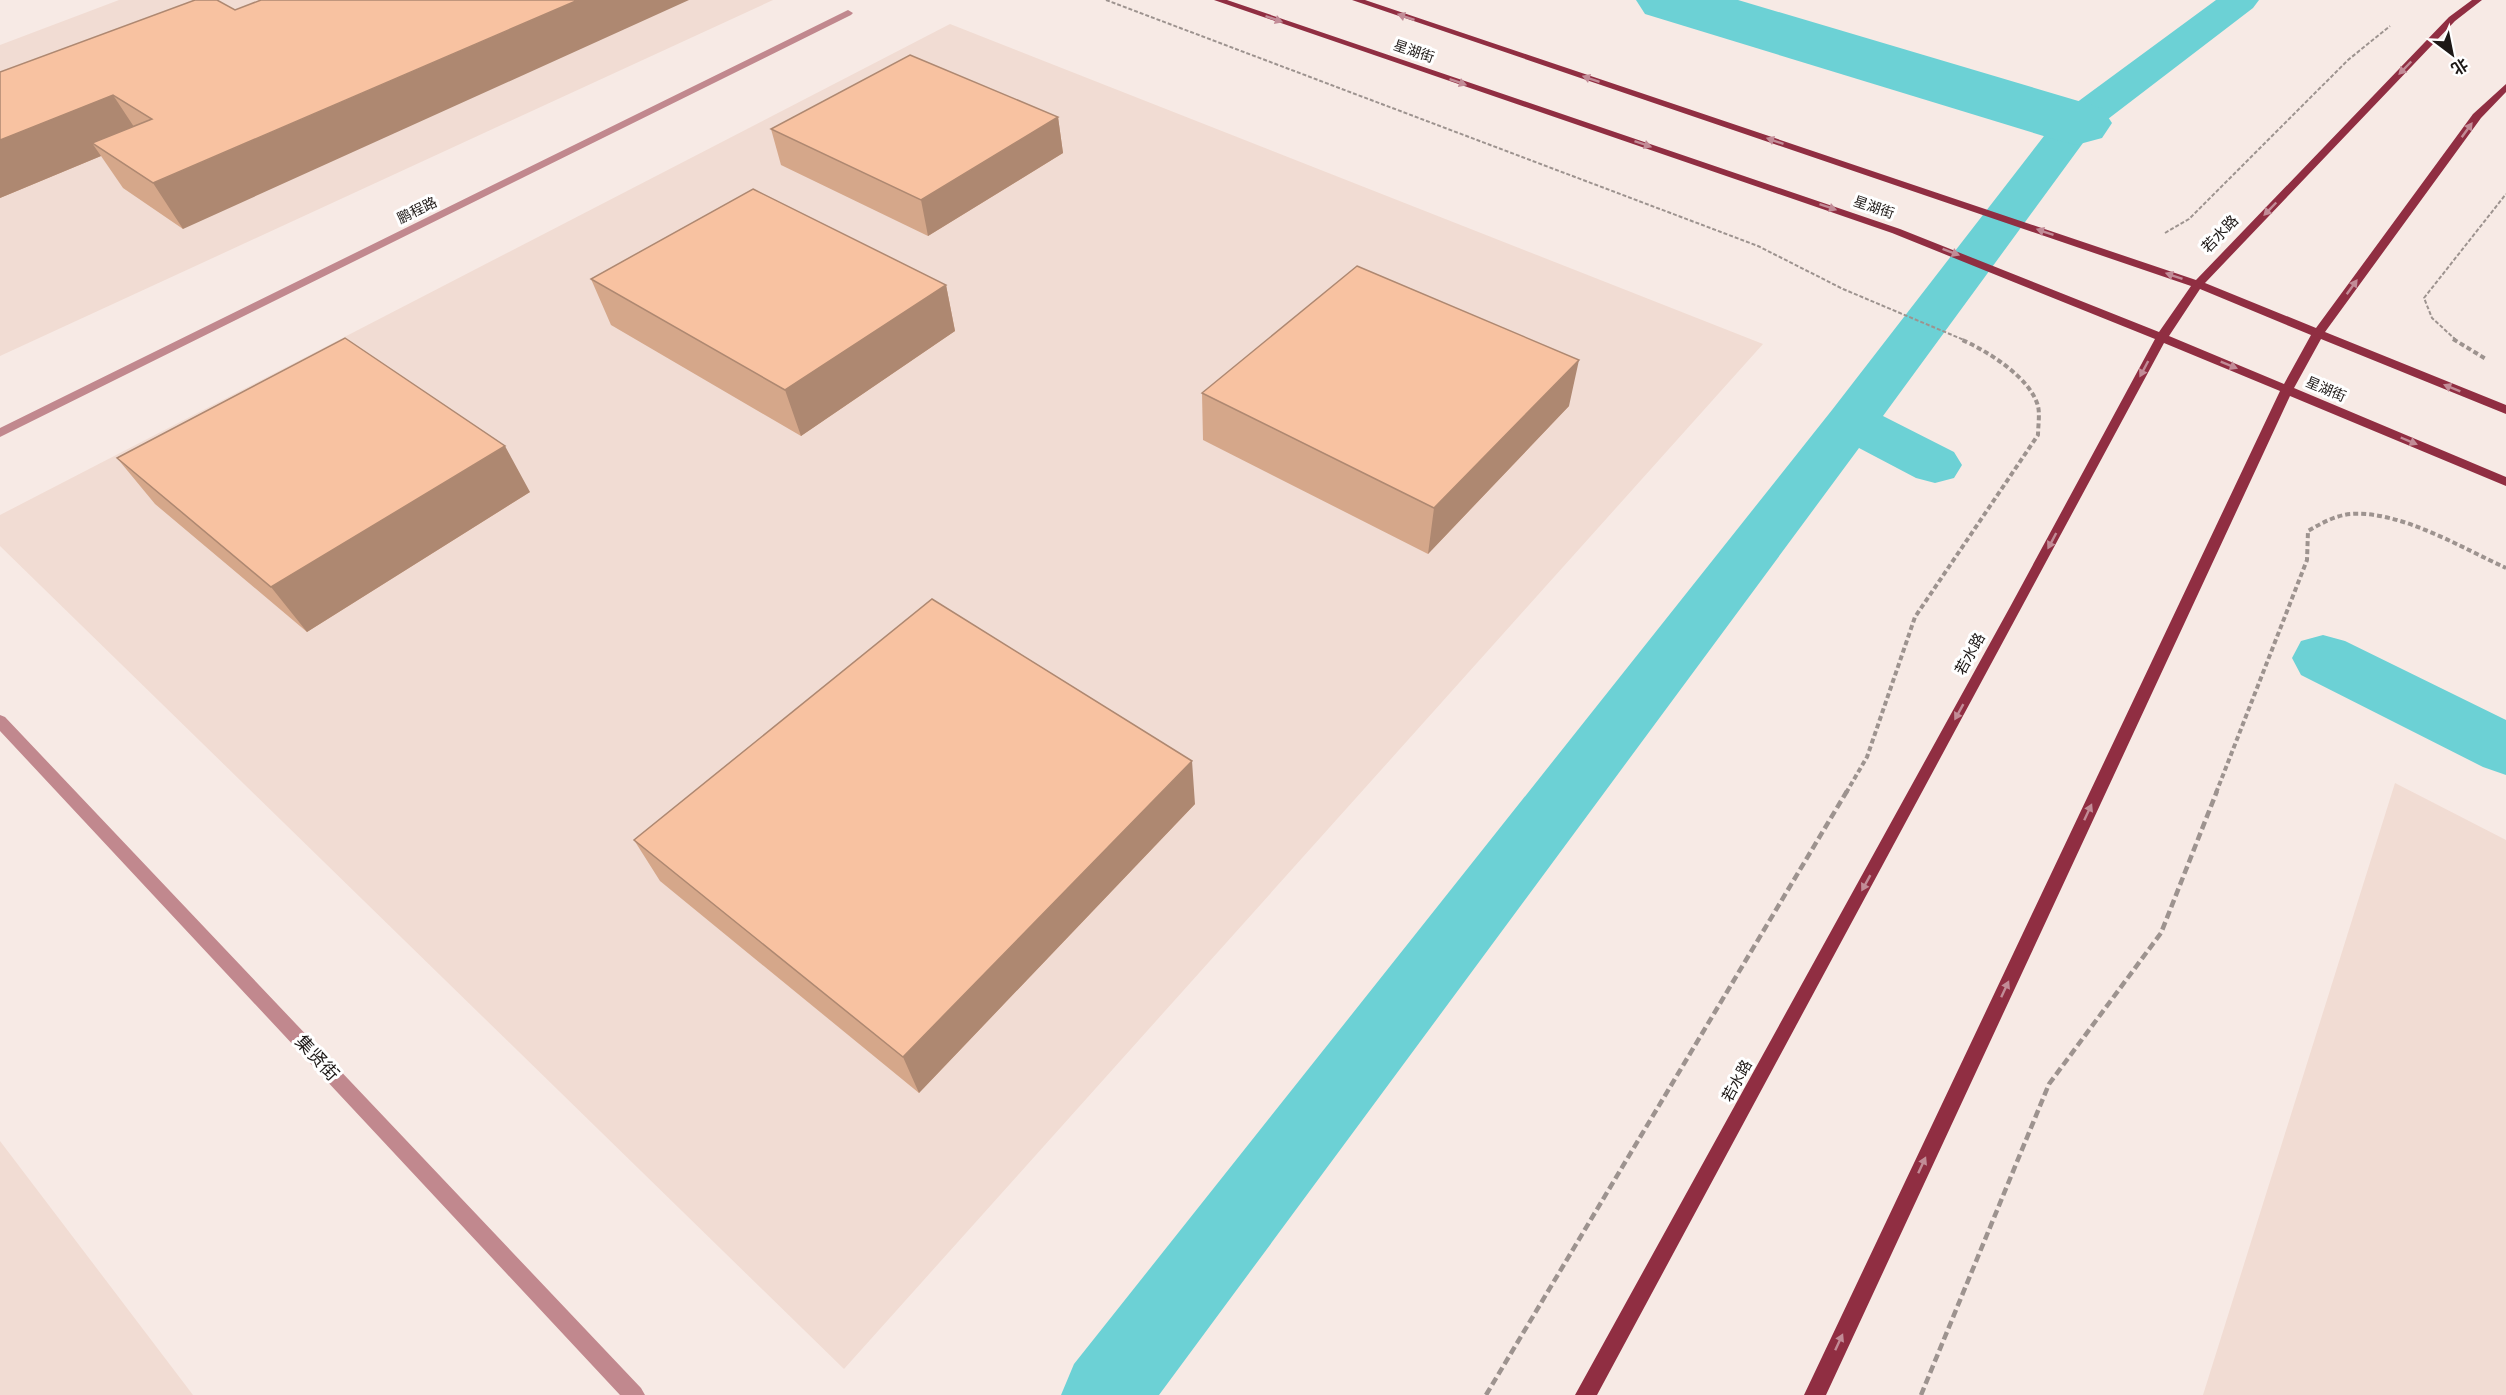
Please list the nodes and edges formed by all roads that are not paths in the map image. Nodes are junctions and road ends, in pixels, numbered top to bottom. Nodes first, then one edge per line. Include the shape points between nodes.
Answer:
1 (1218, 0) edge
2 (1356, 0) edge
3 (2478, 0) edge
4 (848, 13) dead end
5 (2506, 87) edge
6 (2198, 284) junction
7 (2317, 334) junction
8 (2161, 338) junction
9 (2287, 388) junction
10 (2506, 410) edge
11 (0, 434) edge
12 (2506, 482) edge
13 (0, 721) edge
14 (634, 1395) edge
15 (1586, 1395) edge
16 (1815, 1395) edge

1 -> 8 main road, 星湖街 via 1896,231
6 -> 2 main road, 星湖街
3 -> 6 main road, 若水路 via 2452,19
4 - 11 street, 鹏程路
7 -> 5 main road via 2477,116
6 - 7 main road, 星湖街
6 - 8 main road, 若水路
7 - 9 main road
10 -> 7 main road, 星湖街
8 -> 9 main road, 星湖街
8 -> 15 main road, 若水路
9 -> 12 main road, 星湖街
16 -> 9 main road
13 - 14 street, 集贤街

